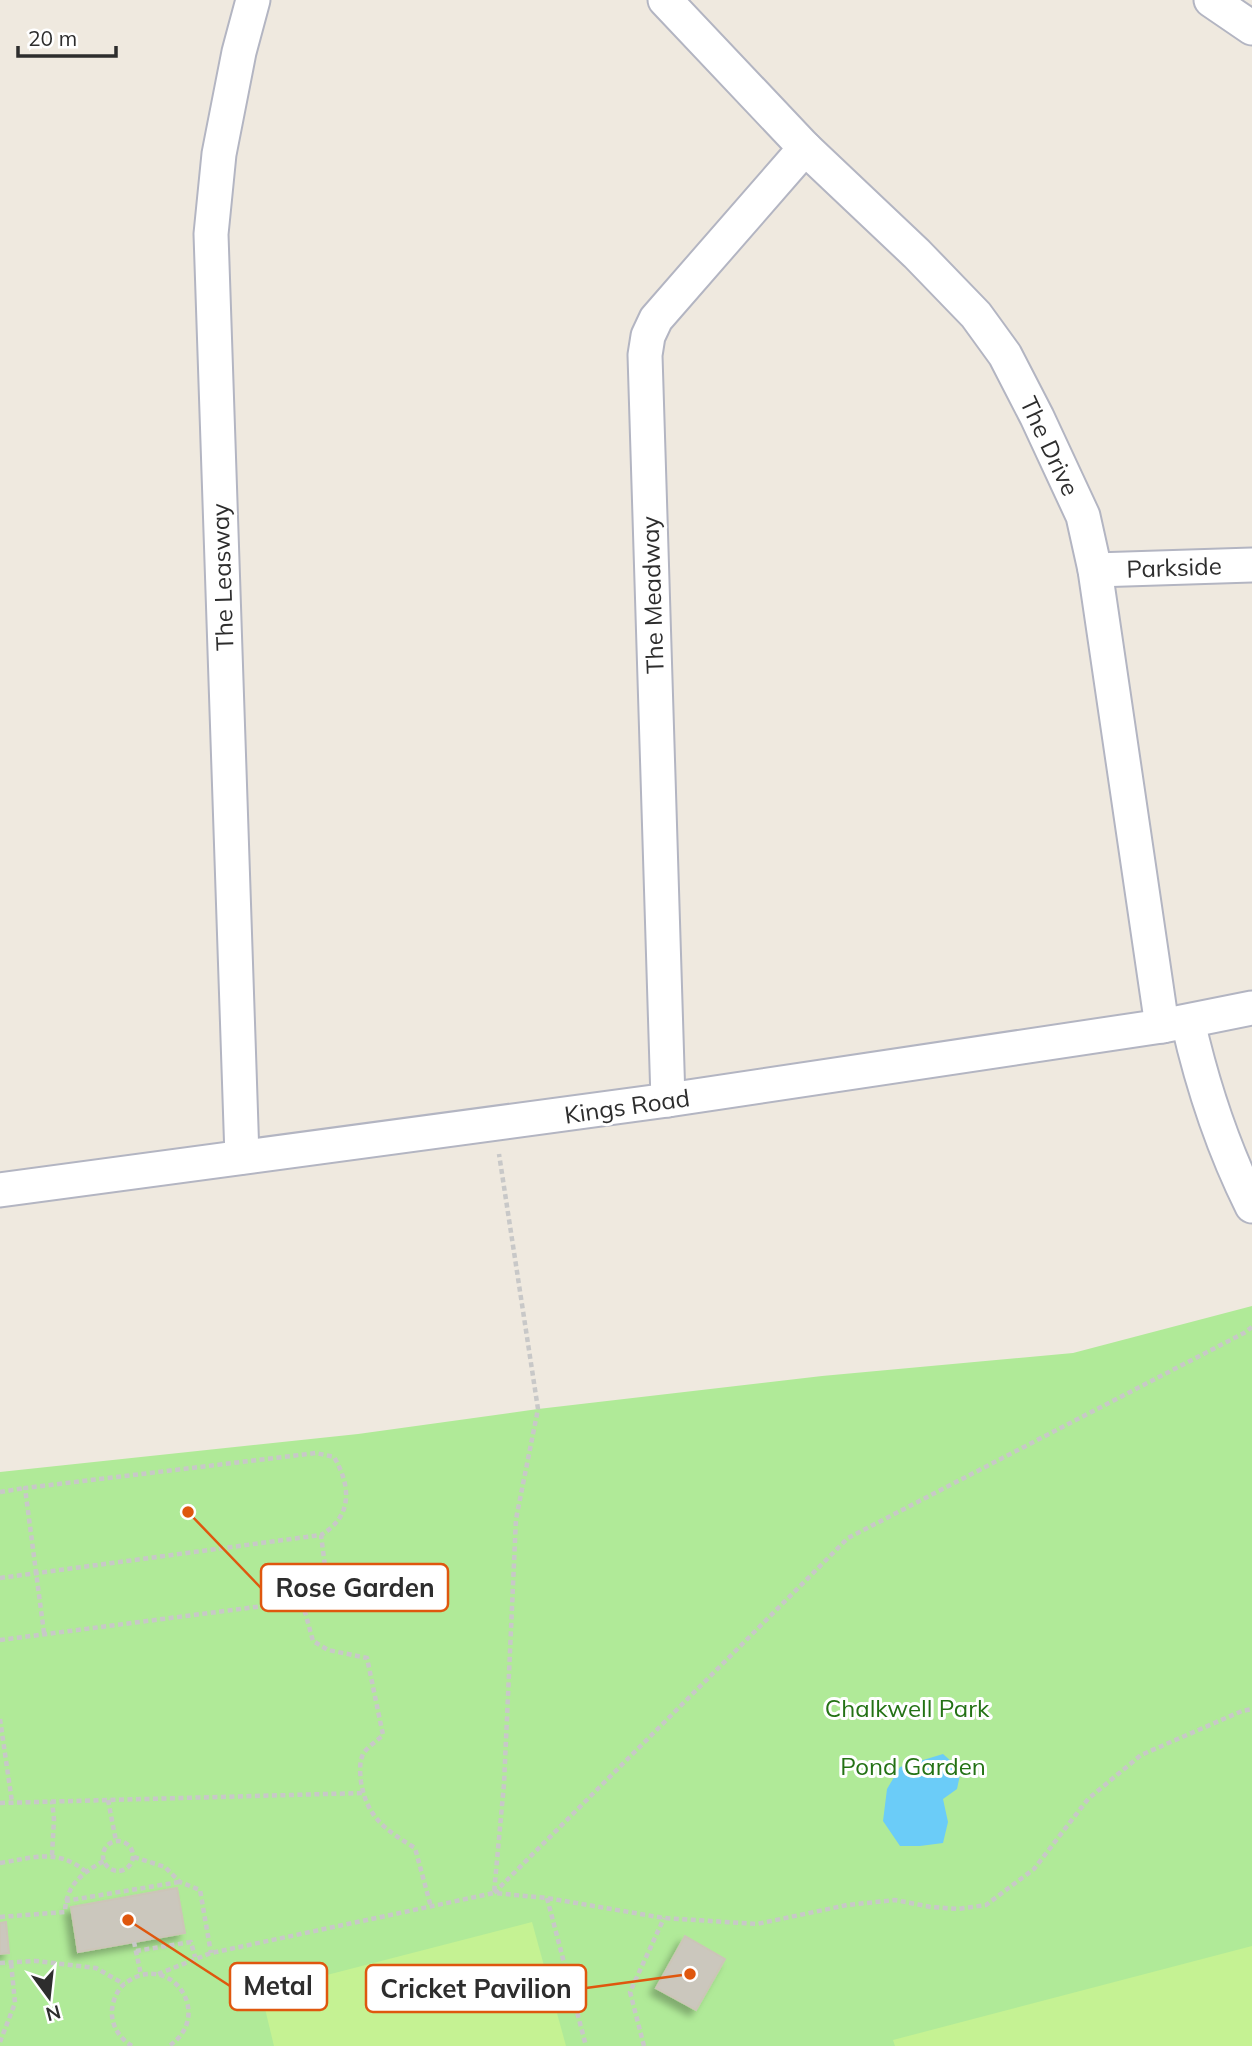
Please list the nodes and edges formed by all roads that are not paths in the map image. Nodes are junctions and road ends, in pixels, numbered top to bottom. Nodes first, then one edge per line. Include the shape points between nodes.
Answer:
1 (253, 0) edge
2 (665, 0) edge
3 (1211, 0) edge
4 (1252, 28) edge
5 (805, 148) junction
6 (1252, 565) edge
7 (1096, 570) junction
8 (1252, 1008) edge
9 (1175, 1024) junction
10 (668, 1100) junction
11 (242, 1157) junction
12 (0, 1191) edge
13 (1252, 1206) edge

1 - 11 street, The Leasway via 219,154 211,234
2 - 5 street, The Drive
3 - 4 street
5 - 7 street, The Drive via 976,315 1005,355 1083,516
5 - 10 street, The Meadway via 656,319 648,336
6 - 7 street, Parkside
7 - 9 street, The Drive
8 - 9 street, Kings Road
9 - 10 street, Kings Road
9 - 13 street, The Drive
10 - 11 street, Kings Road
11 - 12 street, Kings Road

